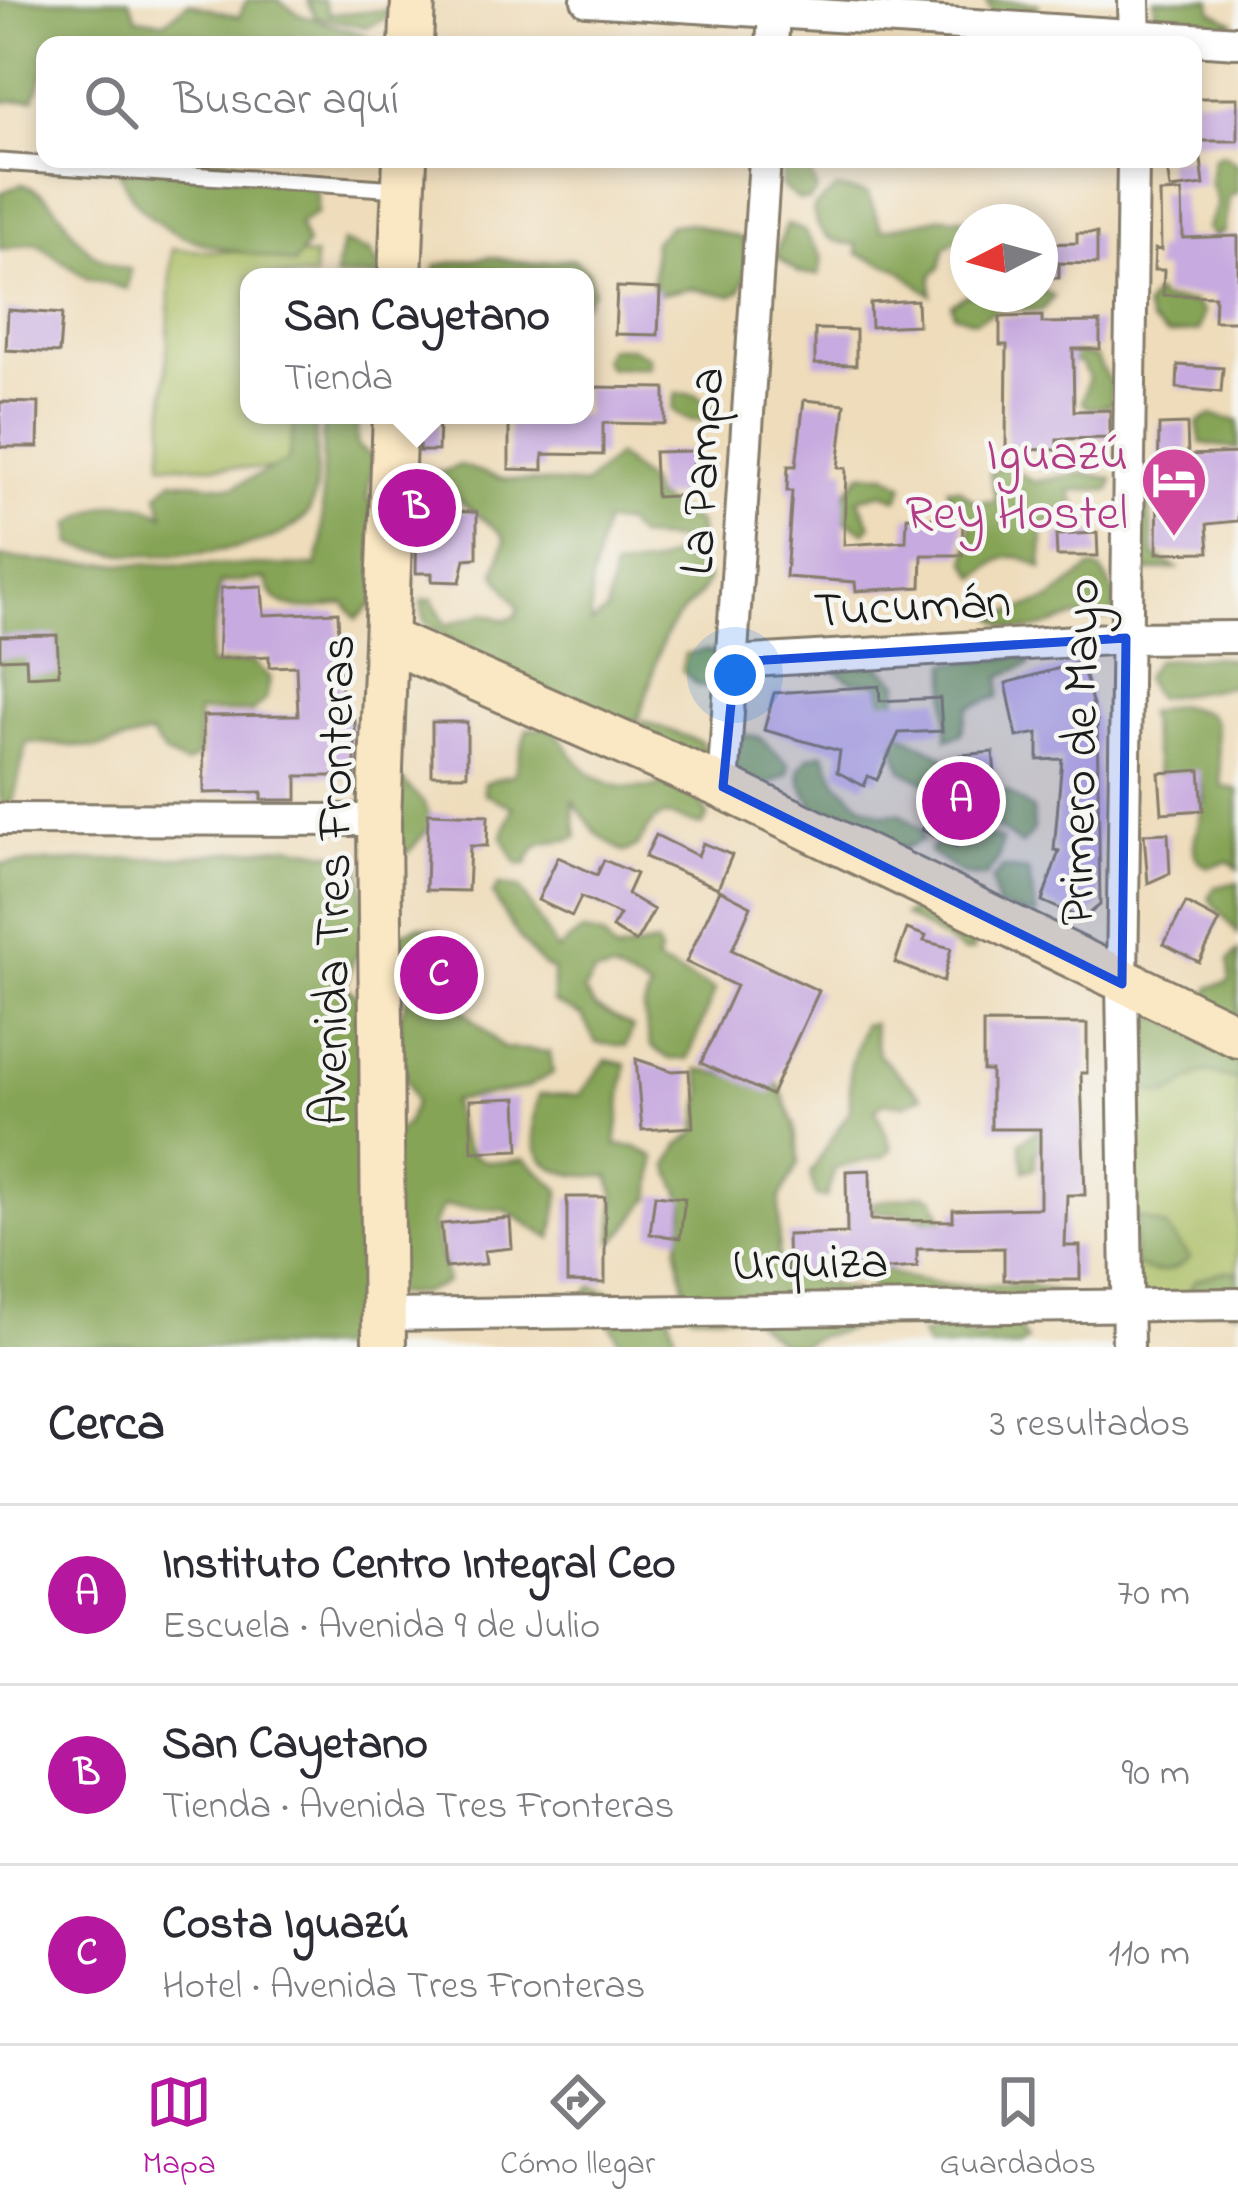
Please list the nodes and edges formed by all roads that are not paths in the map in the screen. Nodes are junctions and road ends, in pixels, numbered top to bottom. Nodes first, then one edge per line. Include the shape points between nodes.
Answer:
1 (413, 0) edge
2 (587, 0) edge
3 (1134, 0) edge
4 (774, 6) edge
5 (411, 36) edge
6 (772, 36) edge
7 (1093, 36) edge
8 (1135, 36) edge
9 (1202, 41) edge
10 (1238, 41) edge
11 (0, 162) edge
12 (36, 163) edge
13 (202, 168) edge
14 (764, 168) edge
15 (1133, 168) edge
16 (405, 174) edge
17 (400, 268) edge
18 (395, 424) edge
19 (1126, 638) junction
20 (1238, 638) edge
21 (388, 640) junction
22 (735, 662) junction
23 (723, 788) junction
24 (0, 819) edge
25 (379, 820) junction
26 (1123, 984) junction
27 (1238, 1036) edge
28 (1128, 1302) junction
29 (1238, 1304) edge
30 (384, 1331) edge
31 (1128, 1347) edge

1 - 5 main road
2 - 4 street
3 - 8 street
4 - 6 street
4 - 7 street
9 - 10 street
11 - 12 lane
13 - 16 lane
14 - 22 street, La Pampa
15 - 19 street, Primero de Mayo
16 - 17 main road
18 - 21 main road, Avenida Tres Fronteras
19 - 20 street, Tucumán
19 - 22 street, Tucumán
19 - 26 street, Primero de Mayo
21 - 23 main road
21 - 25 main road, Avenida Tres Fronteras
22 - 23 street, La Pampa
23 - 26 main road
24 - 25 street
25 - 30 main road, Avenida Tres Fronteras
26 - 27 main road
26 - 28 street, Primero de Mayo
28 - 29 street, Urquiza
28 - 30 street, Urquiza
28 - 31 street, Primero de Mayo

